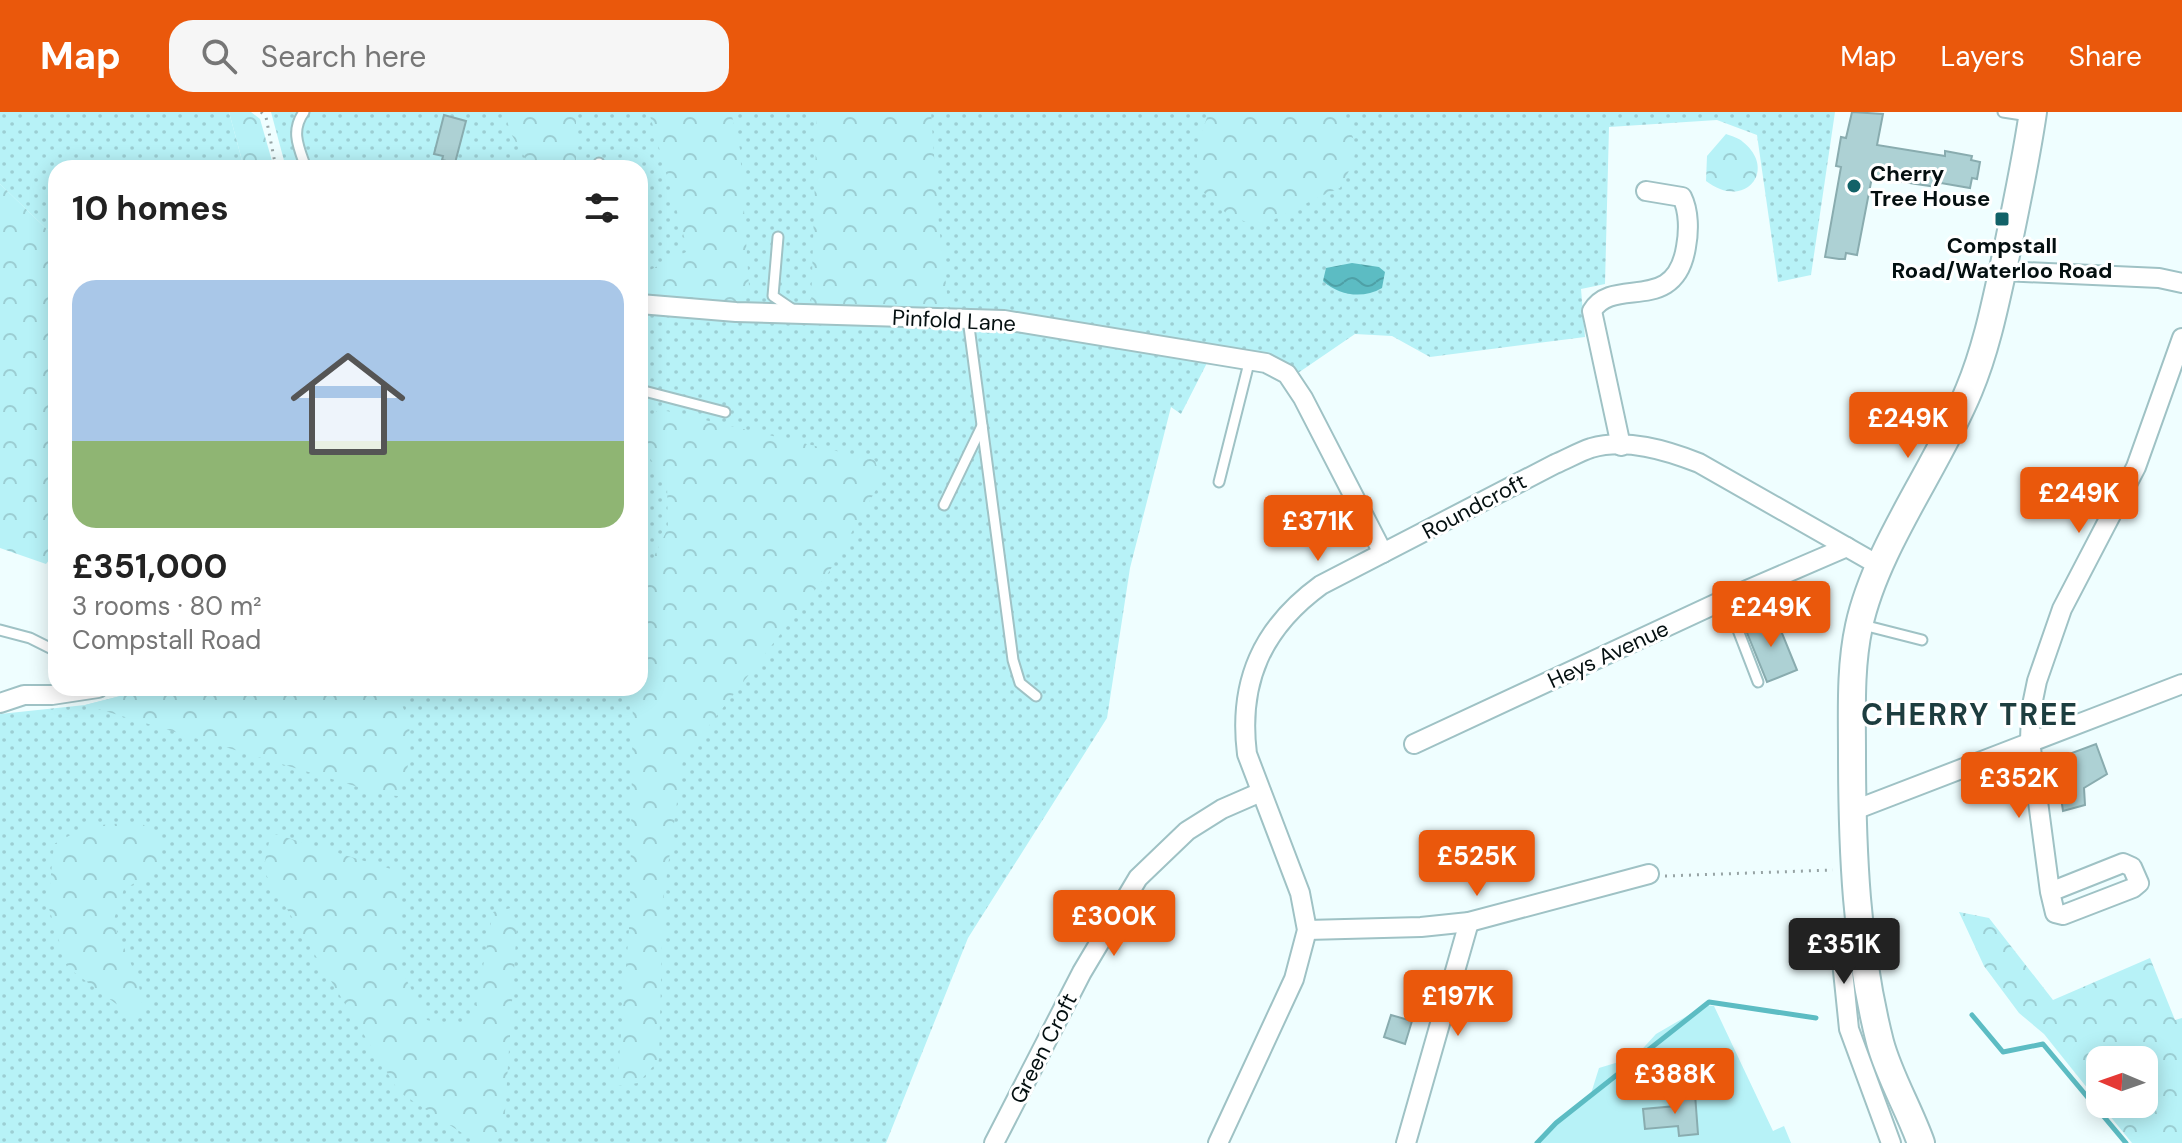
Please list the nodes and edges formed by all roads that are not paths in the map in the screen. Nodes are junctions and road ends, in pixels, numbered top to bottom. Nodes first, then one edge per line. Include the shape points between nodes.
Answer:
1 (304, 112) edge
2 (2003, 112) edge
3 (2032, 114) edge
4 (303, 160) edge
5 (1646, 191) dead end
6 (778, 237) dead end
7 (2003, 271) junction
8 (2182, 283) edge
9 (648, 305) edge
10 (797, 314) junction
11 (968, 319) junction
12 (2182, 338) edge
13 (1258, 361) junction
14 (648, 392) edge
15 (725, 412) dead end
16 (982, 426) junction
17 (1621, 446) junction
18 (1219, 482) dead end
19 (944, 505) dead end
20 (1847, 547) junction
21 (1383, 553) junction
22 (1880, 566) junction
23 (1726, 599) junction
24 (1859, 624) junction
25 (0, 630) edge
26 (1922, 640) dead end
27 (48, 647) edge
28 (1758, 682) dead end
29 (2181, 686) edge
30 (48, 693) edge
31 (1036, 696) dead end
32 (0, 703) edge
33 (2030, 741) junction
34 (1414, 744) dead end
35 (1261, 792) junction
36 (1852, 811) junction
37 (1649, 874) road end
38 (2050, 892) dead end
39 (1469, 922) junction
40 (1307, 930) junction
41 (1863, 949) junction
42 (994, 1143) edge
43 (1218, 1143) edge
44 (1406, 1143) edge
45 (1891, 1143) edge
46 (1921, 1143) edge

1 - 4 lane via 295,130
2 - 3 lane
3 - 7 main road
5 - 17 street via 1682,197 1687,241 1683,266 1670,283 1602,300 1592,311
6 - 10 lane via 773,296
7 - 8 street
7 - 22 main road via 1970,389
9 - 10 street, Pinfold Lane
10 - 11 street, Pinfold Lane
11 - 13 street, Pinfold Lane via 1004,320
11 - 16 lane
12 - 33 street via 2136,467 2046,648 2031,710
13 - 18 lane
13 - 21 street via 1287,374 1303,398
14 - 15 lane
16 - 19 lane
16 - 31 lane via 1016,674
17 - 20 street, Roundcroft via 1671,451 1699,463
17 - 21 street, Roundcroft via 1594,447 1555,464
20 - 22 street, Roundcroft
20 - 23 street, Heys Avenue
21 - 35 street, Roundcroft via 1307,595 1263,648 1244,717 1247,754
22 - 24 main road
23 - 28 lane
23 - 34 street, Heys Avenue
24 - 26 lane
24 - 36 main road via 1852,704
25 - 27 lane
29 - 33 street
30 - 32 street
33 - 36 street
33 - 38 street
35 - 40 street, Roundcroft via 1300,893
35 - 42 street, Green Croft via 1187,831 1138,878 1082,972
36 - 41 main road
37 - 39 street
39 - 40 street
39 - 44 street
40 - 43 street, Roundcroft via 1294,979
41 - 45 street via 1842,961 1849,1029
41 - 46 main road via 1880,1044

